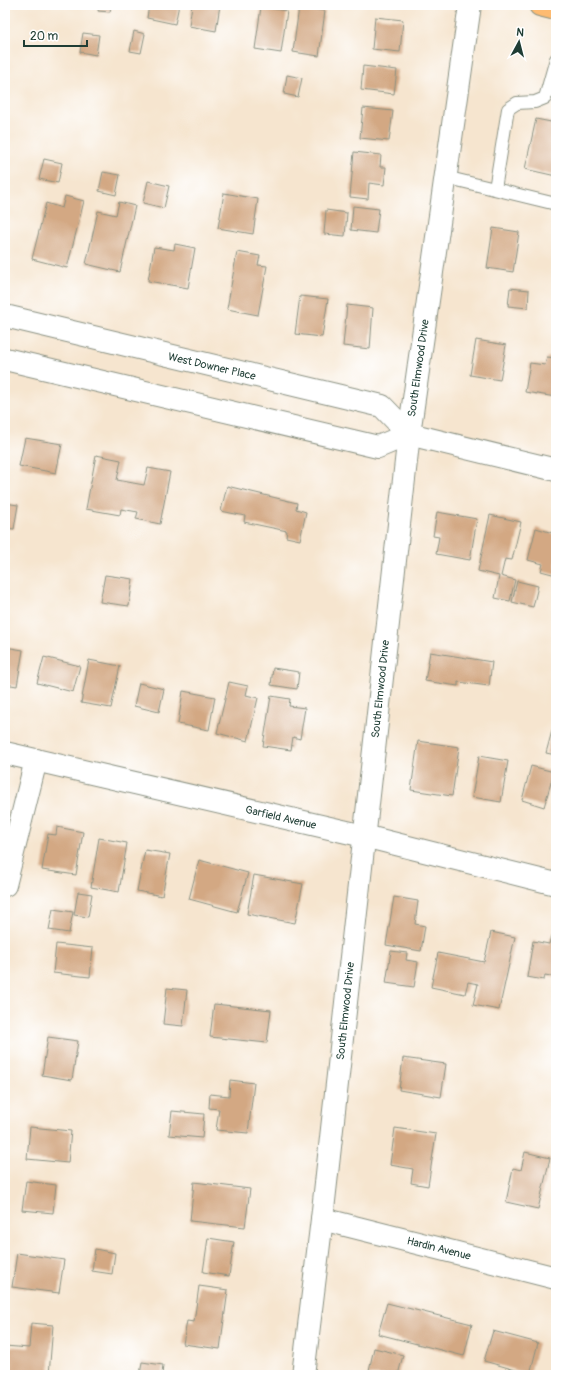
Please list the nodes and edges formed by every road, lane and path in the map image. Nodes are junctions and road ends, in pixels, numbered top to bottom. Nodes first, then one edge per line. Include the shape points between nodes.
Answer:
1 (470, 5) edge
2 (540, 5) edge
3 (556, 9) edge
4 (556, 59) edge
5 (445, 177) junction
6 (495, 189) junction
7 (556, 204) edge
8 (5, 316) edge
9 (5, 358) edge
10 (409, 434) junction
11 (556, 470) edge
12 (5, 753) edge
13 (36, 760) junction
14 (364, 836) junction
15 (556, 884) edge
16 (5, 885) edge
17 (322, 1219) junction
18 (556, 1278) edge
19 (303, 1375) edge

1 - 5 street, South Elmwood Drive
2 - 3 main road
4 - 6 lane via 545,98 535,102 516,103 508,109
5 - 6 lane
5 - 10 street, South Elmwood Drive
6 - 7 lane
8 - 10 street, West Downer Place via 382,406
9 - 10 street via 378,447
10 - 11 street
10 - 14 street, South Elmwood Drive
12 - 13 street, Garfield Avenue
13 - 14 street, Garfield Avenue
13 - 16 street
14 - 15 street, Garfield Avenue
14 - 17 street, South Elmwood Drive
17 - 18 street, Hardin Avenue
17 - 19 street, South Elmwood Drive

